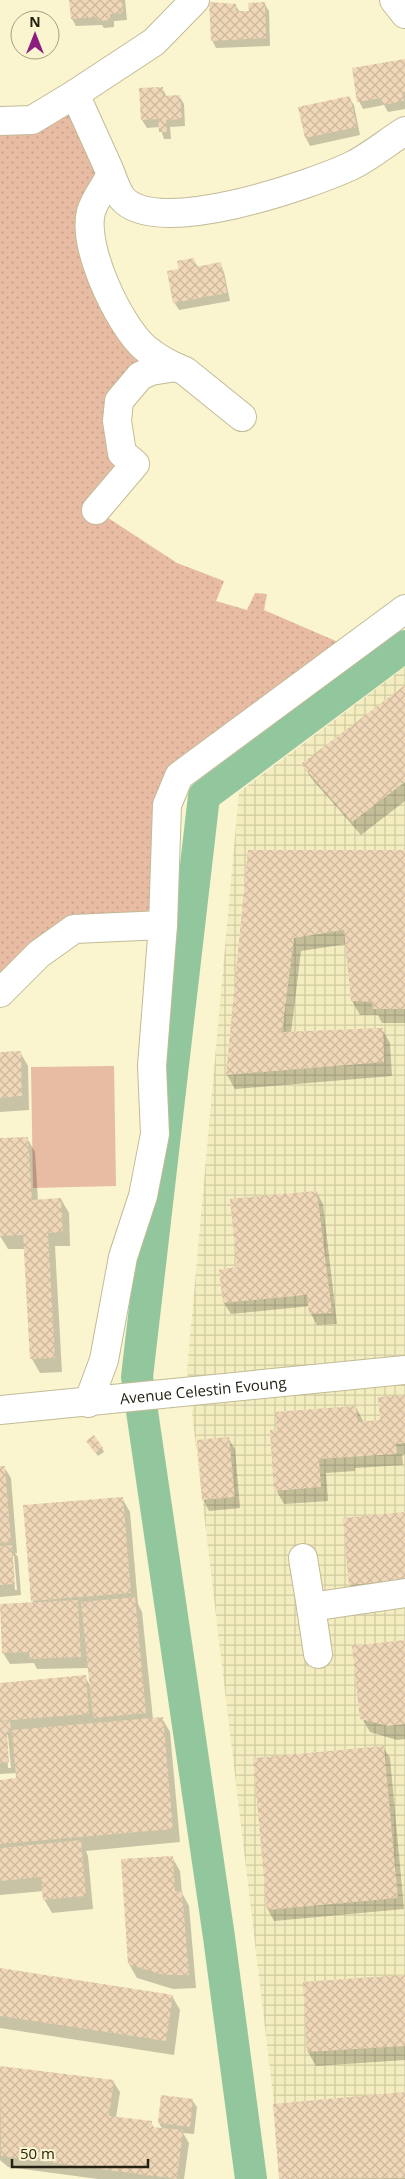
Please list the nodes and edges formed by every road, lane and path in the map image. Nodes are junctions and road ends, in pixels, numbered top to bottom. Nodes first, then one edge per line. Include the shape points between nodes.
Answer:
1 (196, 0) edge
2 (394, 0) edge
3 (405, 14) edge
4 (75, 94) junction
5 (0, 121) edge
6 (405, 131) edge
7 (112, 176) junction
8 (176, 367) junction
9 (242, 417) dead end
10 (96, 510) dead end
11 (405, 609) edge
12 (163, 925) junction
13 (0, 993) edge
14 (405, 1370) edge
15 (101, 1402) junction
16 (0, 1410) edge
17 (303, 1558) dead end
18 (405, 1592) edge
19 (311, 1607) junction
20 (318, 1654) dead end

1 - 4 street via 154,42
2 - 3 street
4 - 5 street via 32,120
4 - 7 street
6 - 7 street via 352,166 285,191 216,209 181,213 142,210 122,198
7 - 8 street via 91,211 89,234 100,271 123,320 145,348
8 - 9 street
8 - 10 street via 151,370 140,376 119,401 117,421 122,453 135,464
11 - 12 street via 179,776 167,805
12 - 13 street via 74,928 39,954
12 - 15 street via 152,1066 155,1134 143,1196 123,1257 104,1360
14 - 15 street, Avenue Celestin Evoung
15 - 16 street, Avenue Celestin Evoung
17 - 19 street
18 - 19 street
19 - 20 street

